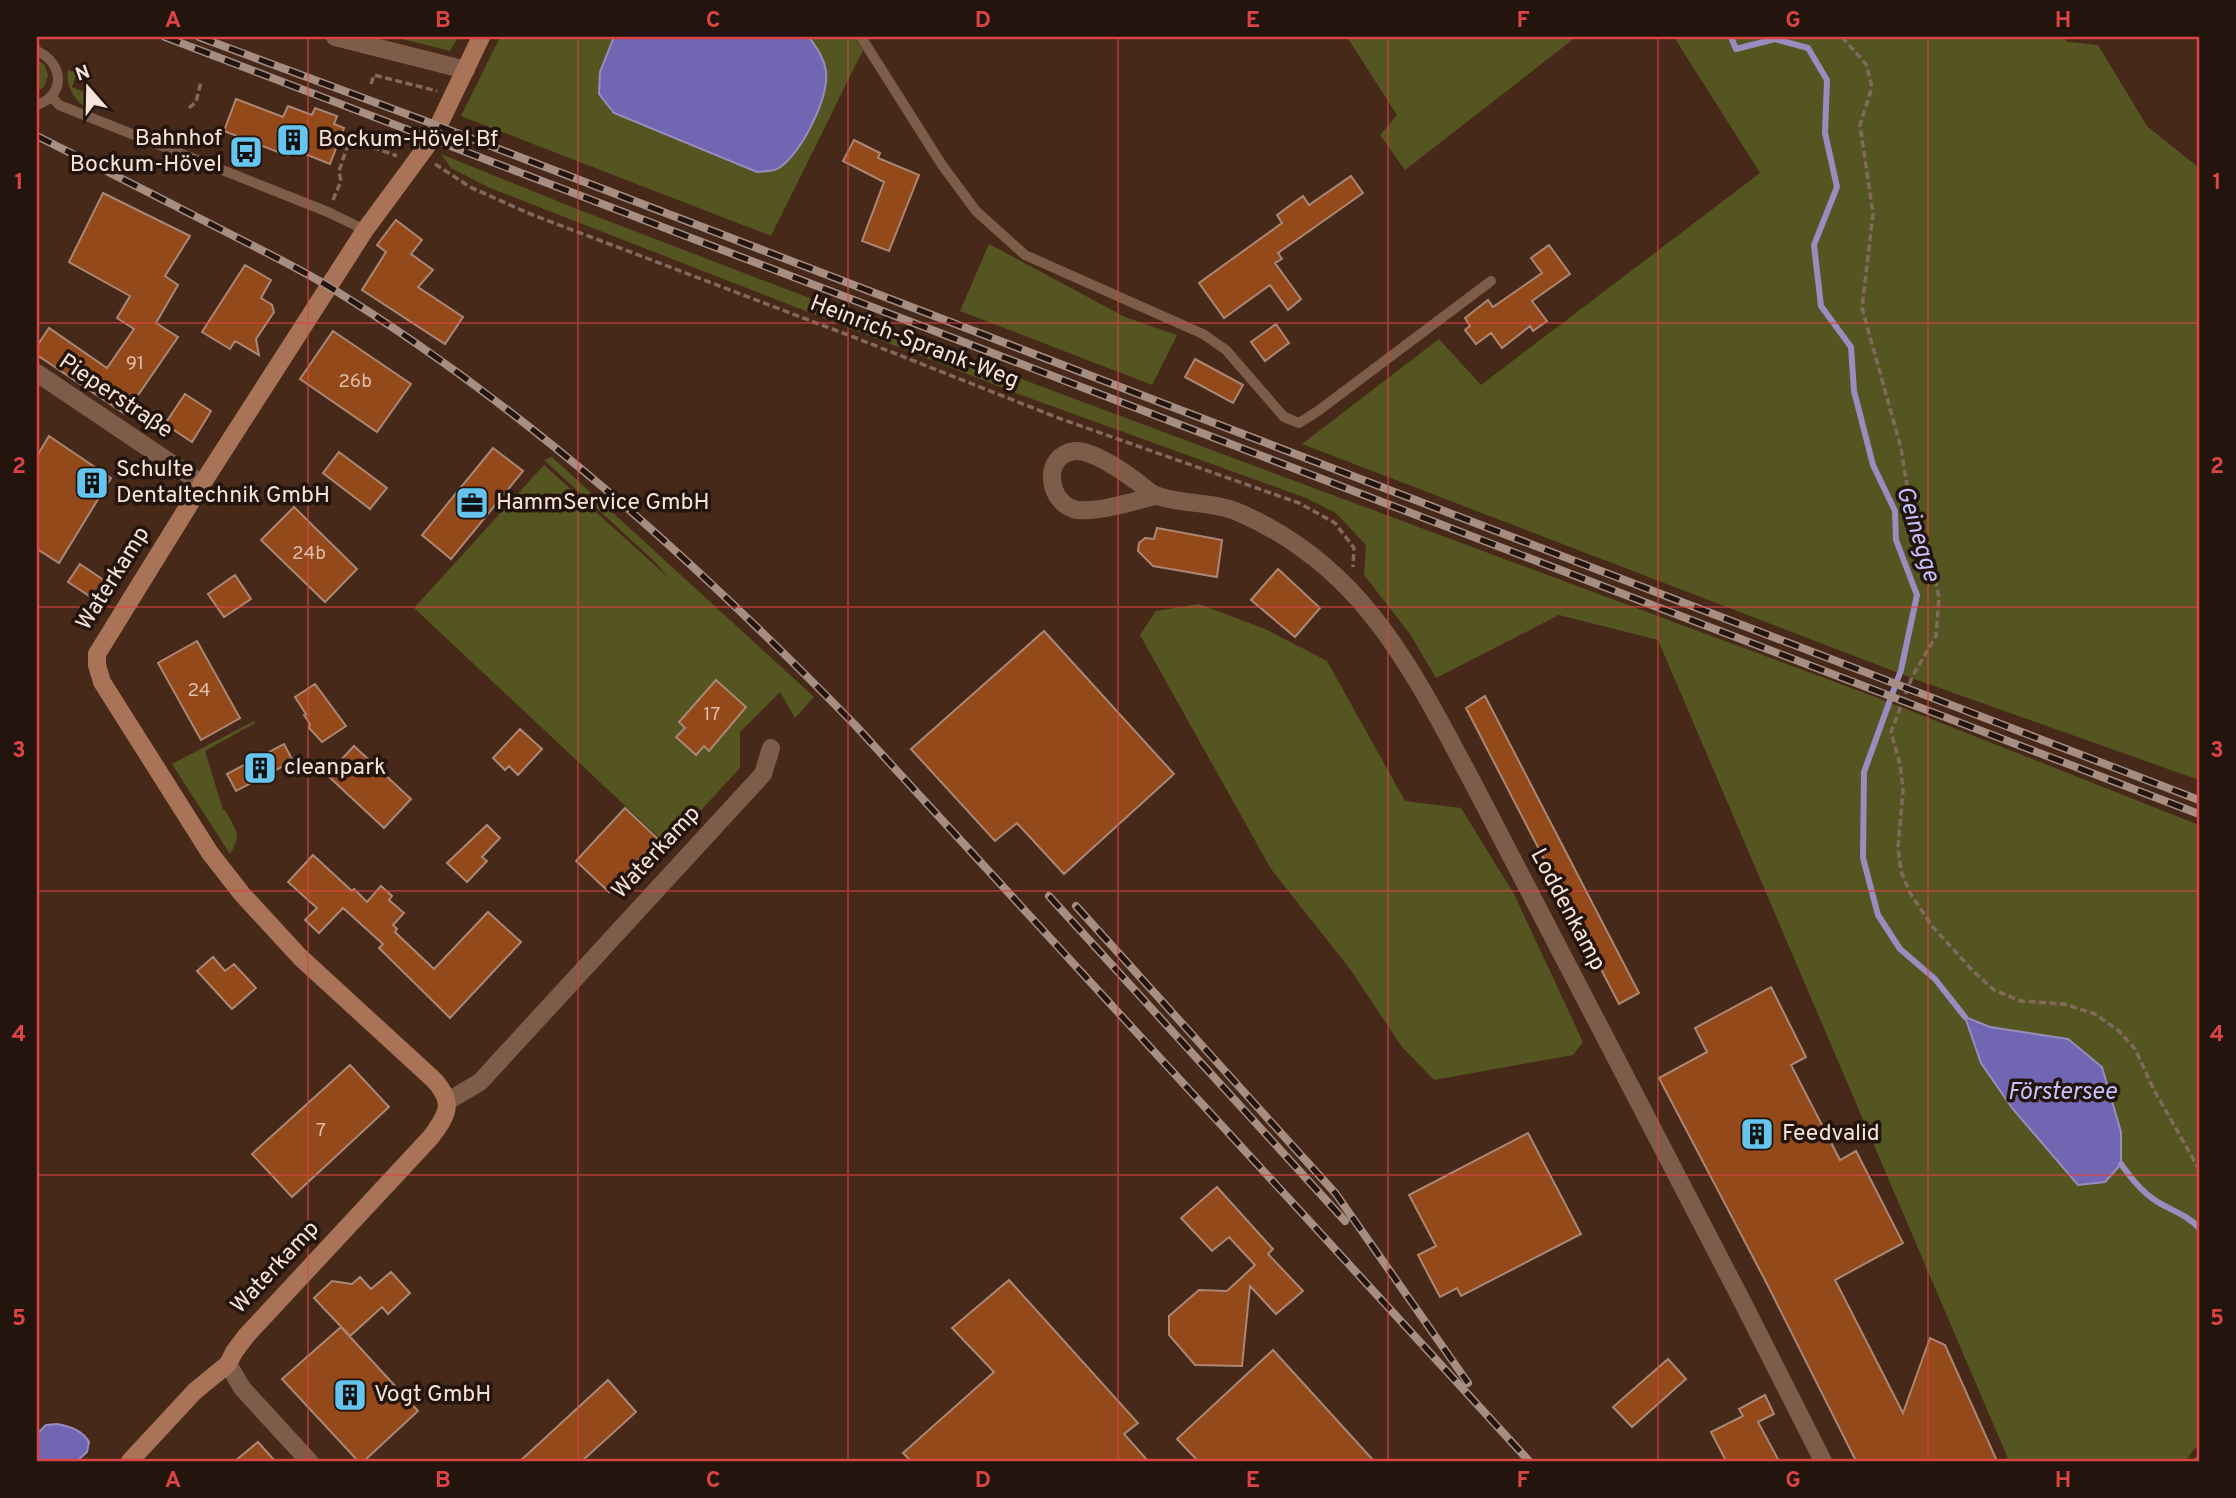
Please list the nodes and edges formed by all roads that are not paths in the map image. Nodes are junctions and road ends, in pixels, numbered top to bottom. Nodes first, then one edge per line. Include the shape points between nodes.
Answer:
1 (335, 37) edge
2 (481, 37) edge
3 (862, 37) edge
4 (37, 51) edge
5 (466, 70) junction
6 (52, 97) junction
7 (37, 105) edge
8 (365, 230) junction
9 (1491, 281) dead end
10 (37, 373) edge
11 (202, 484) junction
12 (1156, 496) junction
13 (771, 748) dead end
14 (448, 1101) junction
15 (228, 1364) junction
16 (130, 1461) edge
17 (309, 1461) edge
18 (1823, 1461) edge

1 - 5 street
2 - 5 street
3 - 9 lane via 976,211 1025,255 1203,334 1226,351 1283,417 1299,423 1318,411
4 - 6 lane via 48,56 57,69
5 - 8 street, Waterkamp via 418,160
6 - 7 lane
6 - 8 lane via 59,105
8 - 11 street, Waterkamp
10 - 11 street, Pieperstraße
11 - 14 street, Waterkamp via 97,654 102,682 210,853 242,894 300,957 433,1079
12 - 12 street, Loddenkamp via 1076,510 1058,496 1051,474 1065,454 1083,452
12 - 18 street, Loddenkamp via 1237,511 1275,529 1347,584 1376,617 1428,699
13 - 14 street, Waterkamp via 763,774 689,855 480,1082
14 - 15 street, Waterkamp via 444,1120 431,1137 246,1336
15 - 16 street, Waterkamp via 195,1391
15 - 17 street via 242,1388

